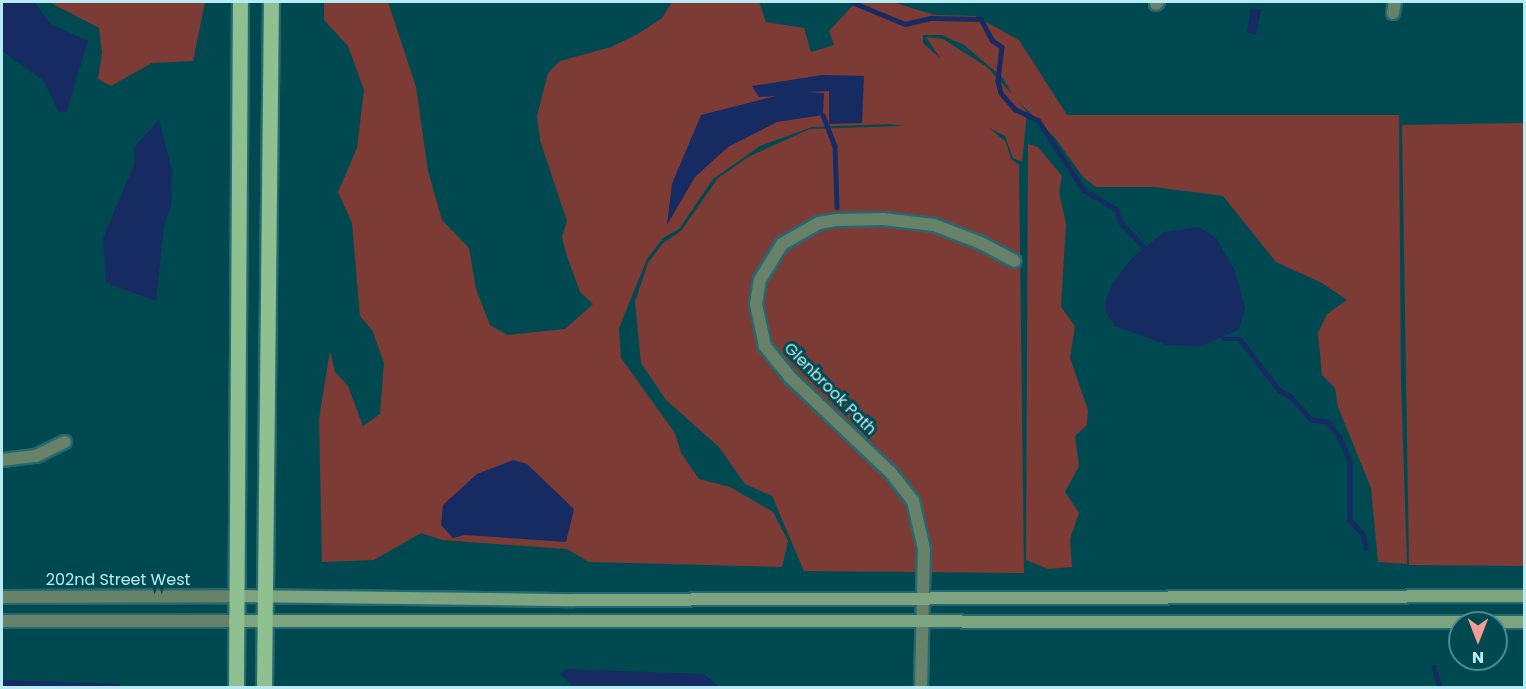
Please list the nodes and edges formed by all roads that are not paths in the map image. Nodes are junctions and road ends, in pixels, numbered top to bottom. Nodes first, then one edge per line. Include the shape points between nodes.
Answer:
1 (240, 2) edge
2 (271, 2) edge
3 (1015, 261) dead end
4 (65, 442) dead end
5 (2, 460) edge
6 (236, 596) junction
7 (1524, 596) edge
8 (2, 597) edge
9 (264, 597) junction
10 (924, 597) junction
11 (2, 621) edge
12 (235, 621) junction
13 (264, 621) junction
14 (924, 622) junction
15 (1524, 622) edge
16 (236, 687) edge
17 (264, 687) edge
18 (921, 687) edge

1 - 6 main road
2 - 9 main road
3 - 10 street, Glenbrook Path via 934,225 883,219 836,220 819,223 782,244 760,280 756,304 765,346 790,377 891,474 913,501 922,533
4 - 5 street via 36,456
6 - 8 street, 202nd Street West
6 - 9 main road
6 - 12 main road
7 - 10 main road
9 - 10 main road
9 - 13 main road
10 - 14 street, Glenbrook Path
11 - 12 street
12 - 13 main road
12 - 16 main road
13 - 14 main road
13 - 17 main road
14 - 15 main road
14 - 18 street, Glenbrook Path

